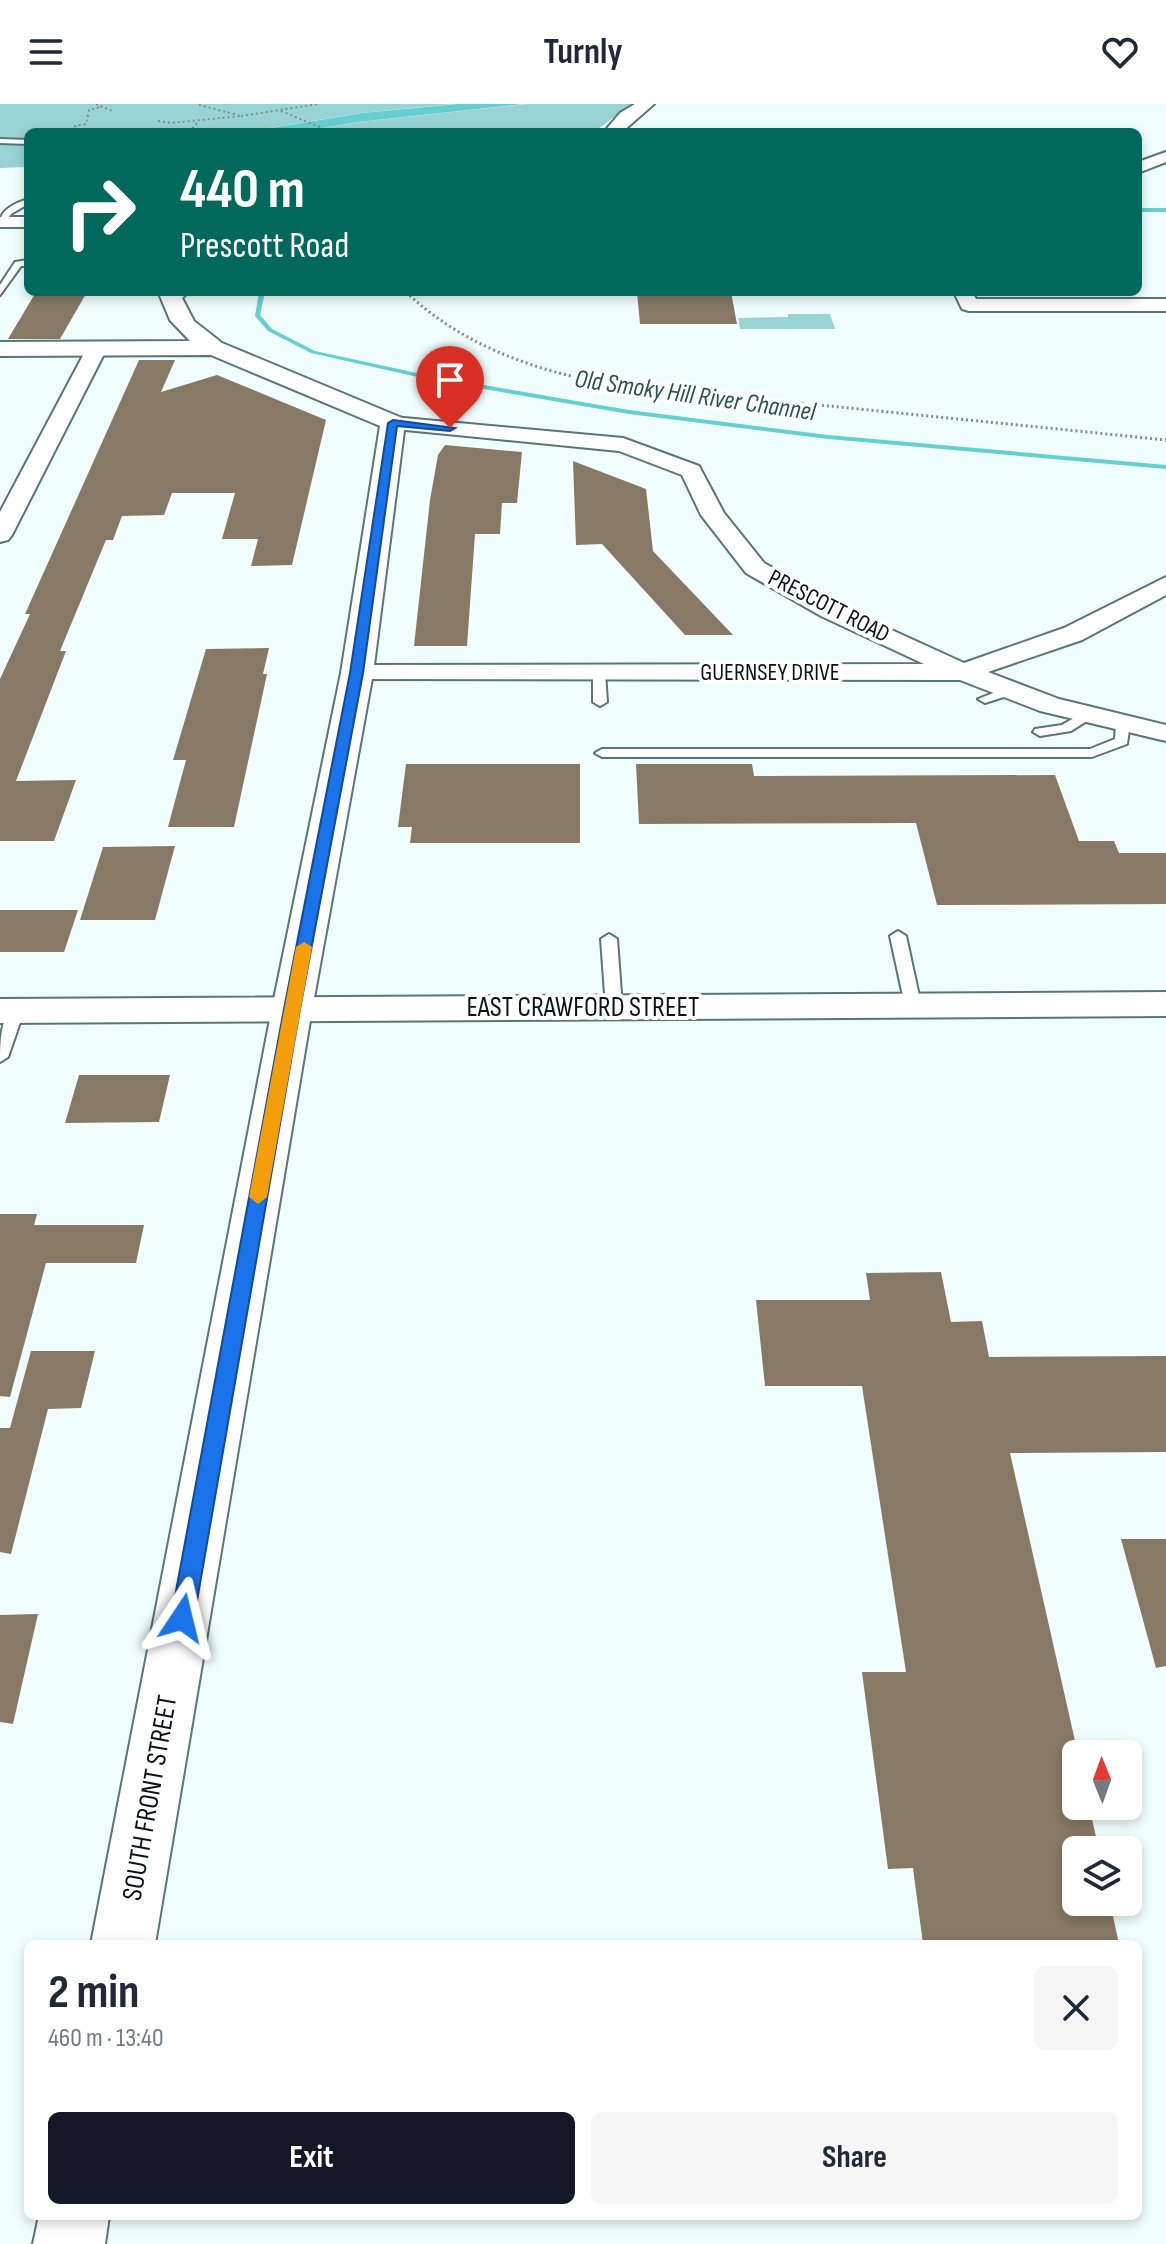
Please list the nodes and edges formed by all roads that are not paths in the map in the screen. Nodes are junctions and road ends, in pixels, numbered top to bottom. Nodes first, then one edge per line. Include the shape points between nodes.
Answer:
1 (646, 104) edge
2 (616, 128) edge
3 (0, 141) edge
4 (24, 142) edge
5 (1166, 157) edge
6 (1142, 169) edge
7 (1142, 172) edge
8 (1166, 176) edge
9 (24, 203) edge
10 (0, 222) edge
11 (24, 222) edge
12 (24, 263) edge
13 (0, 292) edge
14 (172, 296) edge
15 (174, 296) edge
16 (966, 299) edge
17 (1166, 305) edge
18 (97, 348) junction
19 (214, 348) junction
20 (0, 349) edge
21 (393, 423) junction
22 (0, 535) edge
23 (1166, 585) edge
24 (599, 672) junction
25 (963, 672) junction
26 (357, 673) junction
27 (1011, 690) junction
28 (985, 699) dead end
29 (600, 702) dead end
30 (1088, 714) junction
31 (1123, 723) junction
32 (1040, 732) dead end
33 (1163, 736) edge
34 (602, 753) dead end
35 (898, 936) dead end
36 (609, 939) dead end
37 (1166, 1004) edge
38 (913, 1005) junction
39 (614, 1007) junction
40 (292, 1009) junction
41 (8, 1011) edge
42 (0, 1057) edge
43 (124, 1940) edge
44 (73, 2220) edge
45 (69, 2244) edge

1 - 2 street
3 - 4 lane
5 - 6 street
7 - 8 street
9 - 10 lane
10 - 11 street
12 - 13 lane via 18,264
14 - 18 street via 126,334
15 - 19 street via 173,310
16 - 17 street
18 - 19 street
18 - 20 street
18 - 22 street
19 - 21 street, PRESCOTT ROAD
21 - 25 street, PRESCOTT ROAD via 623,445 691,471 713,515 755,568 830,611
21 - 26 street, SOUTH FRONT STREET
23 - 25 street, GUERNSEY DRIVE via 1073,634
24 - 25 street, GUERNSEY DRIVE
24 - 26 street, GUERNSEY DRIVE
24 - 29 lane
25 - 27 street, PRESCOTT ROAD
26 - 40 street, SOUTH FRONT STREET
27 - 28 lane
27 - 30 street, PRESCOTT ROAD
30 - 31 street, PRESCOTT ROAD
30 - 32 lane via 1066,728
31 - 33 street, PRESCOTT ROAD
31 - 34 lane via 1122,741 1092,753
35 - 38 lane
36 - 39 lane
37 - 38 street, EAST CRAWFORD STREET
38 - 39 street, EAST CRAWFORD STREET
39 - 40 street, EAST CRAWFORD STREET
40 - 41 street, EAST CRAWFORD STREET
40 - 43 street, SOUTH FRONT STREET
41 - 42 lane
44 - 45 street

